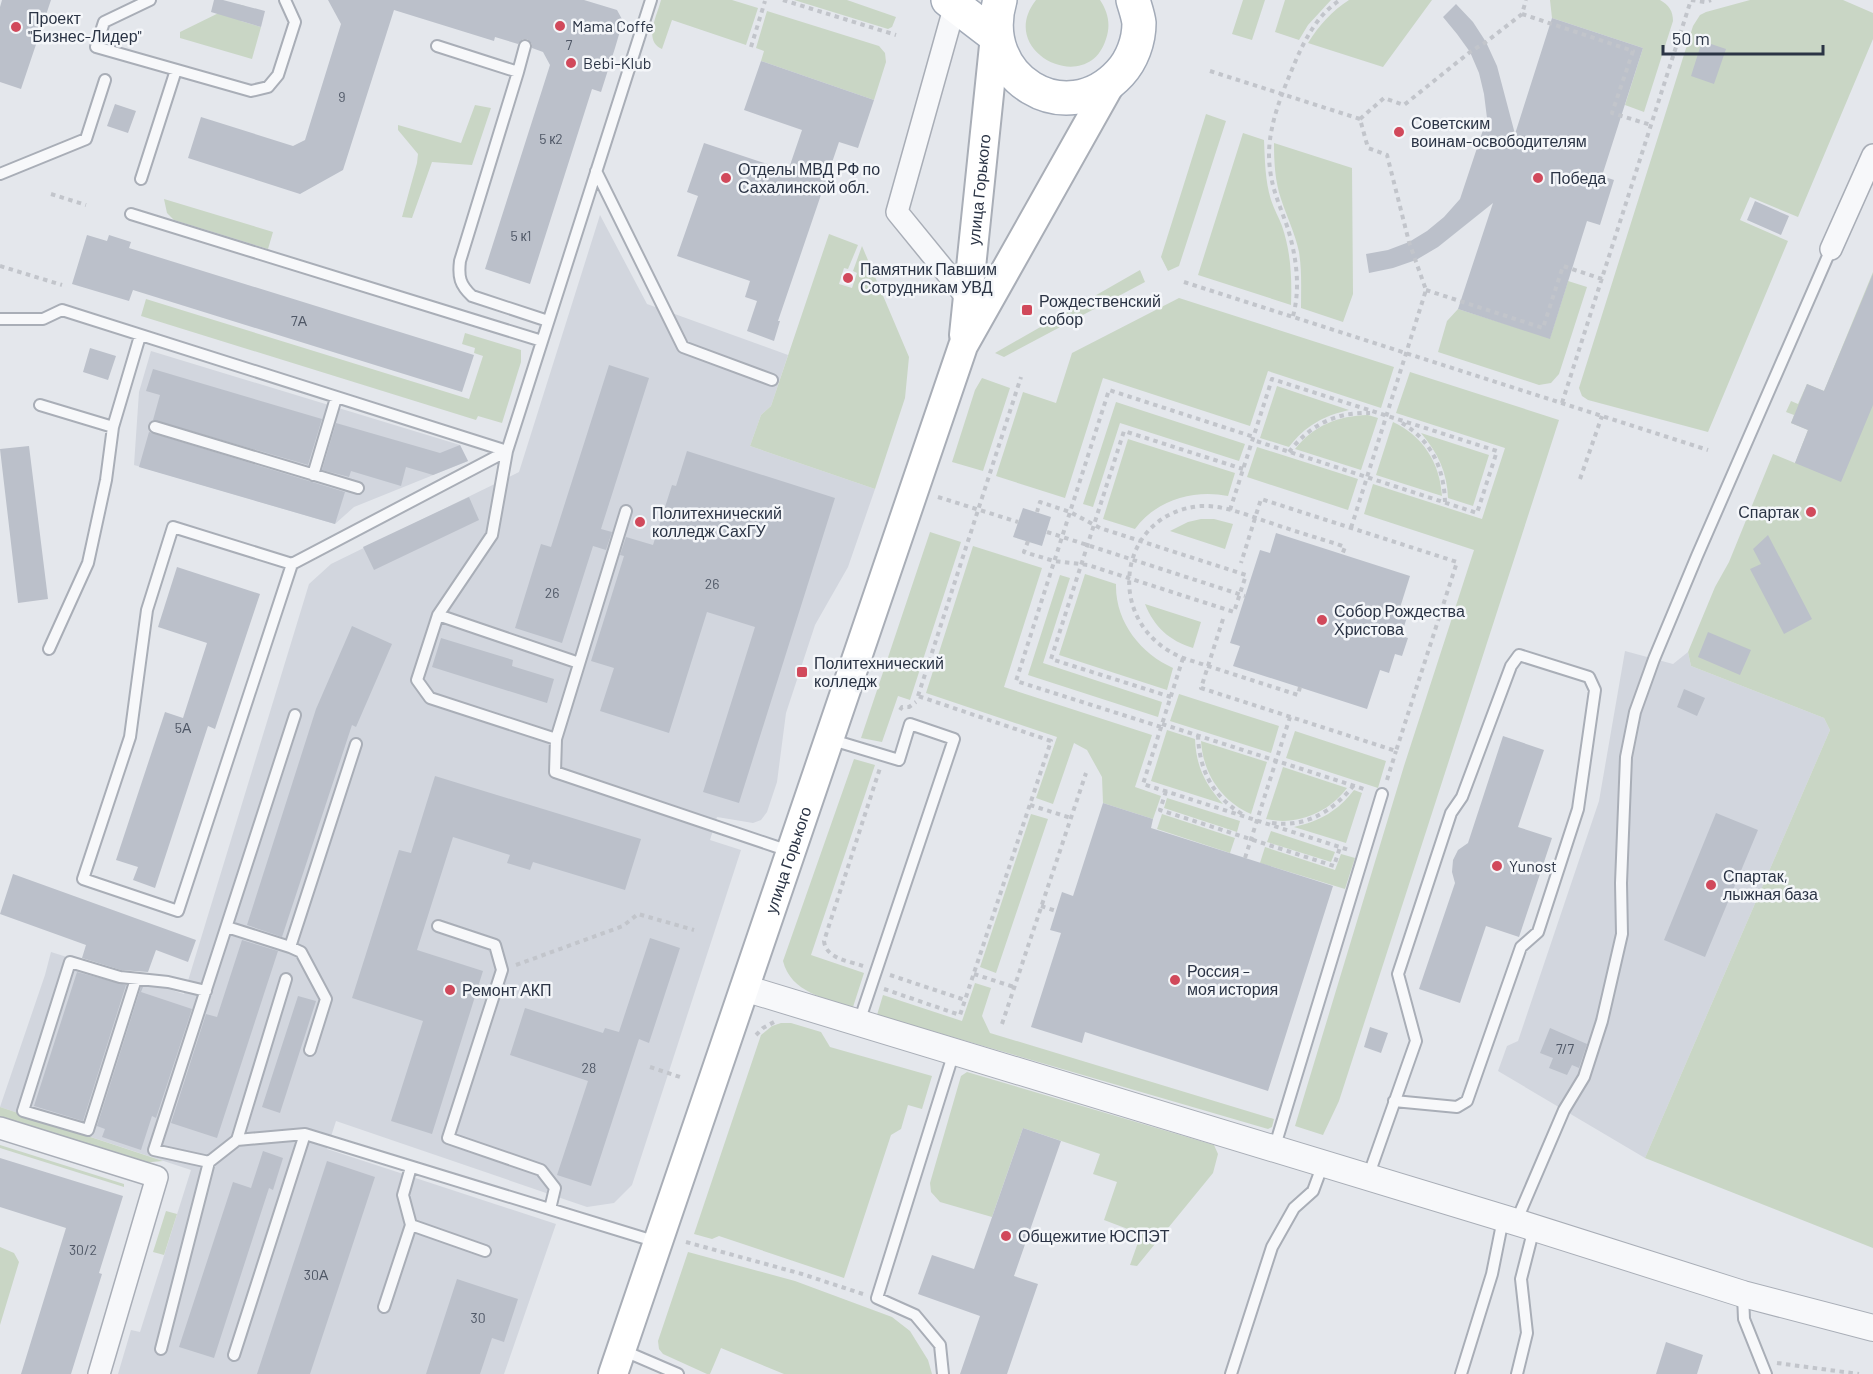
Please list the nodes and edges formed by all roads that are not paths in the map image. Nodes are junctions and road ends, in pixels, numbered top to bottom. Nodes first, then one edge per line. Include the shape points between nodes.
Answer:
1 (150, 0) edge
2 (285, 0) edge
3 (651, 0) edge
4 (1000, 0) edge
5 (951, 3) edge
6 (1138, 7) edge
7 (996, 36) junction
8 (436, 46) dead end
9 (525, 46) dead end
10 (176, 70) junction
11 (518, 72) junction
12 (105, 80) dead end
13 (1111, 83) junction
14 (1873, 155) edge
15 (596, 171) junction
16 (0, 174) edge
17 (141, 179) dead end
18 (131, 214) dead end
19 (1831, 249) joint
20 (968, 299) junction
21 (0, 319) edge
22 (548, 321) junction
23 (140, 336) junction
24 (542, 341) junction
25 (963, 346) junction
26 (772, 380) dead end
27 (336, 398) junction
28 (40, 405) dead end
29 (113, 427) junction
30 (155, 427) dead end
31 (507, 452) junction
32 (313, 475) junction
33 (358, 488) dead end
34 (626, 511) dead end
35 (292, 564) junction
36 (438, 615) junction
37 (49, 649) dead end
38 (579, 663) junction
39 (295, 715) dead end
40 (555, 739) junction
41 (829, 739) junction
42 (356, 744) dead end
43 (1382, 795) road end
44 (791, 851) junction
45 (438, 926) dead end
46 (227, 927) junction
47 (290, 946) junction
48 (136, 979) junction
49 (286, 979) dead end
50 (744, 988) junction
51 (206, 991) junction
52 (859, 1023) junction
53 (310, 1050) dead end
54 (954, 1052) junction
55 (1394, 1101) junction
56 (0, 1128) edge
57 (305, 1134) junction
58 (237, 1140) junction
59 (1274, 1149) junction
60 (209, 1162) junction
61 (1323, 1164) junction
62 (411, 1167) junction
63 (1368, 1178) junction
64 (550, 1209) junction
65 (1518, 1223) junction
66 (411, 1225) junction
67 (657, 1242) junction
68 (485, 1251) dead end
69 (1743, 1294) junction
70 (384, 1307) dead end
71 (1873, 1328) edge
72 (161, 1349) dead end
73 (234, 1355) dead end
74 (617, 1362) edge
75 (99, 1374) edge
76 (678, 1374) edge
77 (943, 1374) edge
78 (1231, 1374) edge
79 (1461, 1374) edge
80 (1517, 1374) edge
81 (1766, 1374) edge

1 - 10 lane via 104,22 96,47
2 - 10 lane via 295,22 278,75 268,87 251,91
3 - 15 lane
4 - 7 main road
5 - 7 main road
5 - 20 street via 897,212
6 - 13 main road via 1136,45 1127,66
7 - 13 main road via 1013,74 1030,88 1050,96 1071,98
7 - 20 main road, улица Горького
8 - 11 lane
9 - 11 lane
10 - 17 lane
11 - 22 lane via 458,274 462,287 472,296
12 - 16 lane via 86,139
13 - 25 main road, улица Горького
14 - 19 street
15 - 22 lane
15 - 26 lane via 683,346
18 - 24 lane
19 - 65 lane via 1697,556 1635,712 1626,756 1622,934 1602,1022 1584,1077 1564,1110
20 - 25 main road, улица Горького
21 - 23 lane via 43,319 62,310
22 - 24 lane
23 - 27 lane
23 - 29 lane
24 - 31 lane
25 - 41 main road, улица Горького
27 - 31 lane
27 - 32 lane
28 - 29 lane
29 - 37 lane via 88,563
30 - 32 lane
31 - 35 lane
31 - 36 lane via 492,535
32 - 33 lane
34 - 38 lane
35 - 35 lane via 178,911 83,879 130,737 147,610 173,527
36 - 38 lane
36 - 40 lane via 417,680 430,698
38 - 40 lane
39 - 46 lane
40 - 44 lane via 555,772
41 - 44 main road, улица Горького
41 - 52 lane via 898,760 910,724 954,739
42 - 47 lane
43 - 59 lane
44 - 50 main road, улица Горького
45 - 64 lane via 495,945 502,970 448,1138 541,1170 555,1188
46 - 47 lane
46 - 51 lane
47 - 53 lane via 301,952 326,999
48 - 48 lane via 88,1130 23,1110 70,962
48 - 51 lane
49 - 58 lane
50 - 52 street
50 - 67 main road, улица Горького
51 - 60 lane via 154,1150
52 - 54 street
54 - 59 street
54 - 77 lane via 877,1298 915,1315 940,1345
55 - 55 lane via 1457,1107 1467,1101 1521,947 1538,932 1578,809 1595,690 1589,677 1519,655 1510,666 1462,797 1451,813 1398,974 1416,1041
55 - 63 lane
56 - 75 street via 157,1177
57 - 58 lane
57 - 62 lane
57 - 73 lane
58 - 60 lane
59 - 61 street
60 - 72 lane
61 - 63 street
61 - 78 lane via 1313,1191 1294,1208 1272,1246
62 - 64 lane
62 - 66 lane via 403,1195
63 - 65 street
64 - 67 lane
65 - 69 street
65 - 79 lane via 1492,1274
65 - 80 lane via 1527,1333
66 - 68 lane
66 - 70 lane
67 - 74 main road, улица Горького
69 - 71 street
69 - 81 lane via 1744,1319
74 - 76 lane

